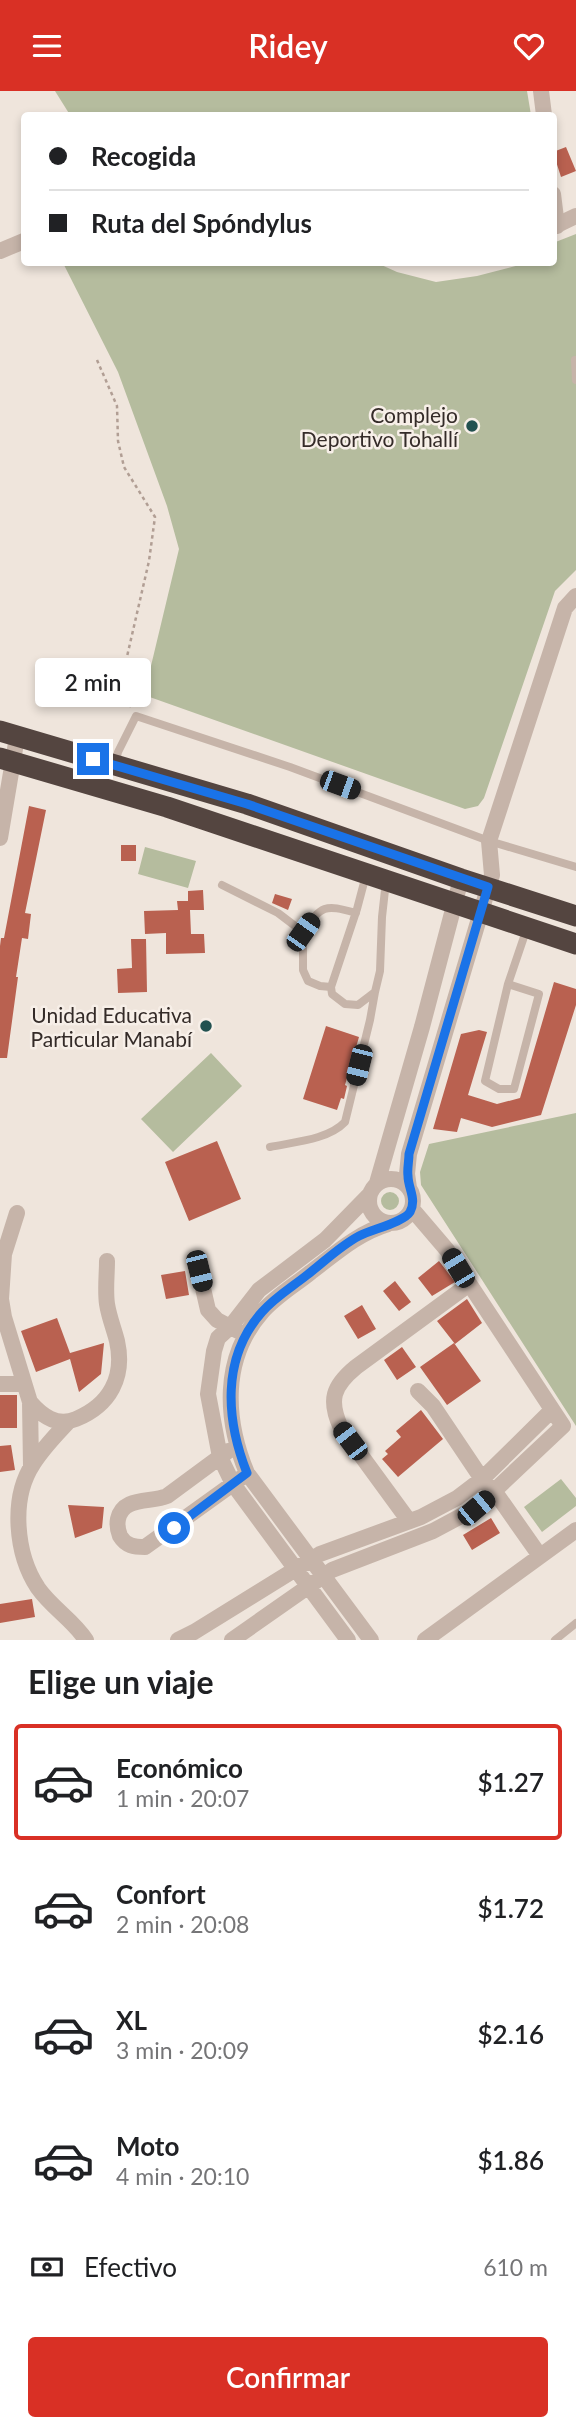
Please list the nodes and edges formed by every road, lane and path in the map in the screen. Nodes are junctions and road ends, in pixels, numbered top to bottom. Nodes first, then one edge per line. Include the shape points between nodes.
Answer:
1 (541, 91) edge
2 (544, 112) edge
3 (576, 216) edge
4 (557, 226) edge
5 (21, 242) edge
6 (0, 251) edge
7 (575, 359) edge
8 (97, 360) dead end
9 (576, 380) edge
10 (576, 596) edge
11 (136, 716) junction
12 (8, 734) edge
13 (6, 759) edge
14 (114, 765) junction
15 (0, 833) edge
16 (489, 841) junction
17 (576, 867) edge
18 (376, 877) junction
19 (461, 879) junction
20 (222, 885) dead end
21 (488, 887) junction
22 (453, 903) junction
23 (481, 912) junction
24 (356, 913) junction
25 (576, 916) edge
26 (527, 928) junction
27 (303, 932) junction
28 (576, 944) edge
29 (437, 968) junction
30 (461, 976) junction
31 (508, 983) junction
32 (331, 987) junction
33 (375, 992) junction
34 (422, 1027) junction
35 (446, 1034) junction
36 (270, 1147) dead end
37 (409, 1188) junction
38 (373, 1189) junction
39 (412, 1209) junction
40 (17, 1213) dead end
41 (388, 1224) junction
42 (107, 1261) dead end
43 (285, 1268) junction
44 (199, 1271) dead end
45 (298, 1282) junction
46 (468, 1285) junction
47 (231, 1326) junction
48 (246, 1336) junction
49 (0, 1384) edge
50 (23, 1384) junction
51 (418, 1391) dead end
52 (30, 1402) junction
53 (552, 1410) junction
54 (68, 1422) junction
55 (236, 1445) junction
56 (220, 1457) junction
57 (31, 1466) junction
58 (247, 1473) junction
59 (482, 1479) junction
60 (233, 1484) junction
61 (495, 1492) junction
62 (407, 1522) junction
63 (576, 1530) edge
64 (413, 1539) junction
65 (540, 1556) junction
66 (311, 1559) junction
67 (296, 1570) junction
68 (324, 1577) junction
69 (308, 1587) junction
70 (356, 1619) junction
71 (576, 1623) edge
72 (344, 1635) edge
73 (86, 1640) edge
74 (178, 1640) edge
75 (232, 1640) edge
76 (371, 1640) edge
77 (425, 1640) edge
78 (555, 1640) edge

1 - 2 street
3 - 4 street
5 - 6 street
7 - 9 lane
8 - 11 path via 117,406 124,467 155,517 120,687
10 - 16 street via 565,608
11 - 14 lane
11 - 16 lane
12 - 13 street
12 - 14 highway
13 - 15 street
13 - 18 highway
14 - 19 highway via 247,804
16 - 17 lane
16 - 21 street via 492,876
18 - 22 highway
18 - 24 lane
18 - 33 lane via 382,917
19 - 21 highway
19 - 22 street
20 - 27 lane via 278,913
21 - 23 street
21 - 25 highway
22 - 23 highway
22 - 29 street
23 - 26 highway
23 - 30 street
24 - 27 lane via 324,907
24 - 32 lane
26 - 28 highway
26 - 31 lane
27 - 32 lane via 303,970 308,981
29 - 30 street
29 - 34 street
30 - 35 street
31 - 31 lane via 485,1081 499,1089 514,1089 540,994
32 - 33 lane via 336,999 345,1004 358,1005
33 - 36 lane via 345,1122 328,1134
34 - 35 street
34 - 38 street
35 - 37 street via 409,1154
37 - 38 street via 397,1179 383,1180
37 - 39 street
38 - 41 street via 368,1203 374,1216
38 - 43 street via 325,1240
39 - 41 street via 402,1220
39 - 46 street via 447,1250
40 - 50 street via 4,1254 1,1299
41 - 45 street via 353,1239
42 - 54 street via 107,1306 117,1342 118,1375 102,1404
43 - 45 street
43 - 47 street via 248,1300
44 - 47 street via 208,1310
45 - 48 street via 261,1313
46 - 53 street
46 - 62 street via 356,1367 335,1390 335,1416 341,1428
47 - 48 street
47 - 56 street via 218,1338 209,1377
48 - 55 street via 232,1380 230,1412
49 - 50 street
50 - 52 street
51 - 59 street
52 - 54 street via 40,1414
52 - 57 street
53 - 59 street
53 - 61 street via 563,1426
54 - 57 street
55 - 56 street
55 - 58 street
56 - 60 street
56 - 60 street via 167,1496 127,1505 118,1518 120,1536 134,1547 145,1547
57 - 73 street via 19,1507 21,1548 28,1570 47,1600
58 - 60 street
58 - 66 street
59 - 61 street
59 - 62 street via 439,1508
60 - 67 street
61 - 64 street via 476,1508
61 - 65 street
62 - 64 street
62 - 66 street
63 - 65 street
64 - 68 street
65 - 77 street
66 - 67 street
66 - 68 street
67 - 69 street
67 - 74 street
68 - 69 street
68 - 70 street
69 - 72 street
69 - 75 street
70 - 72 street
70 - 76 street
71 - 78 lane

